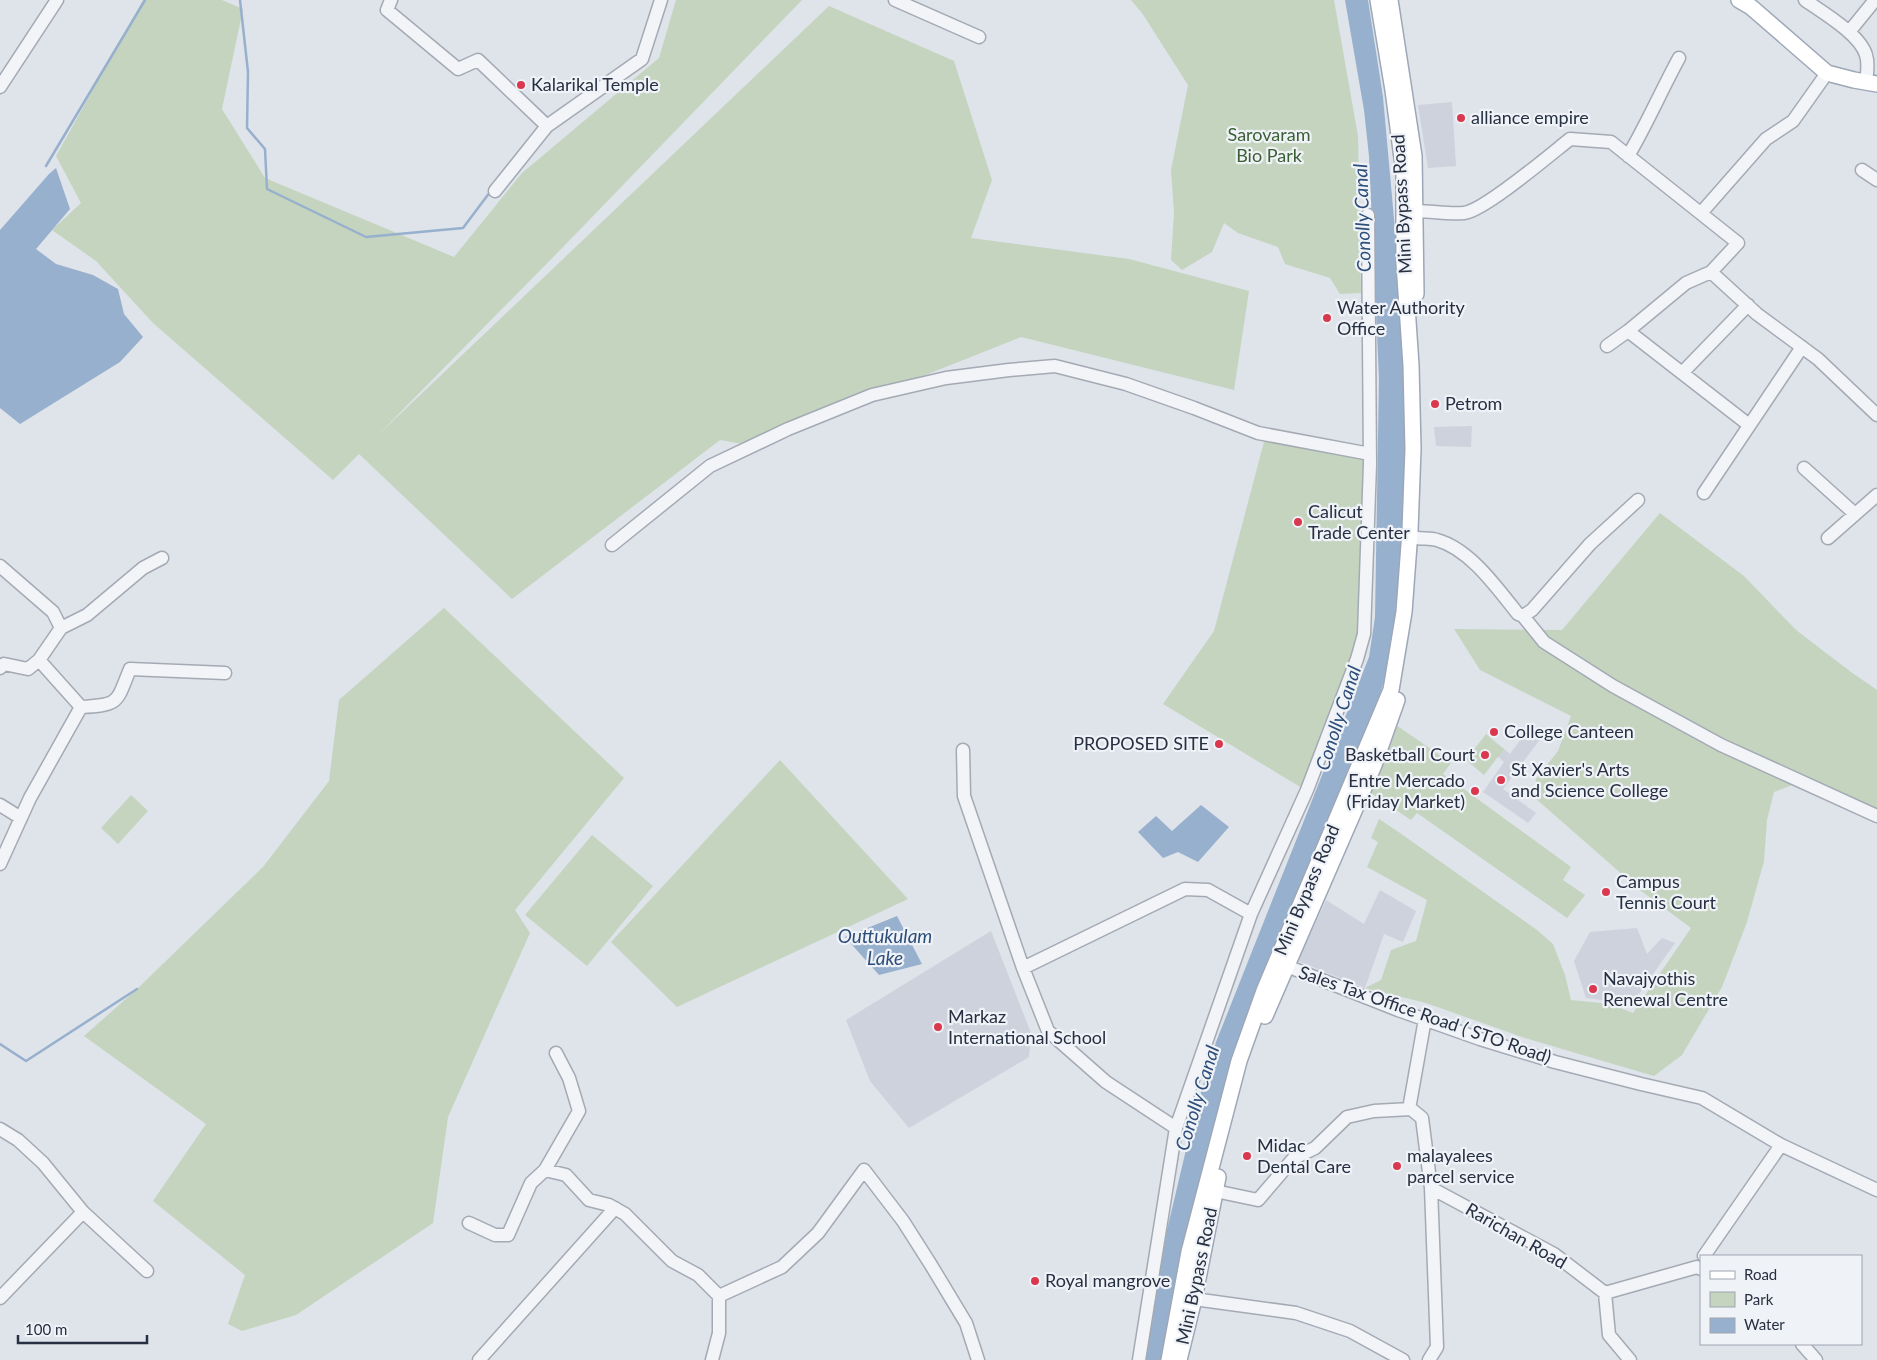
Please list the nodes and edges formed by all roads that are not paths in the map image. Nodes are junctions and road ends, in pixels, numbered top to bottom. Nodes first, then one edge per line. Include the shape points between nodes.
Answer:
1 (57, 0) edge
2 (391, 0) edge
3 (661, 0) edge
4 (895, 0) edge
5 (1378, 0) edge
6 (1390, 0) edge
7 (1805, 0) edge
8 (1875, 0) edge
9 (1745, 1) edge
10 (1849, 32) junction
11 (979, 36) dead end
12 (1679, 58) dead end
13 (1827, 73) junction
14 (1871, 83) edge
15 (0, 87) edge
16 (547, 126) junction
17 (1628, 156) junction
18 (1862, 170) dead end
19 (1877, 180) edge
20 (495, 191) dead end
21 (1409, 212) junction
22 (1701, 213) junction
23 (1368, 216) dead end
24 (1711, 272) junction
25 (1748, 305) junction
26 (1628, 331) junction
27 (1607, 346) dead end
28 (1802, 347) junction
29 (1682, 373) junction
30 (1877, 415) edge
31 (1750, 425) junction
32 (1370, 454) junction
33 (1804, 468) dead end
34 (1704, 493) dead end
35 (1877, 494) edge
36 (1638, 500) dead end
37 (1855, 514) junction
38 (1417, 538) junction
39 (1828, 538) dead end
40 (612, 545) dead end
41 (162, 558) dead end
42 (0, 566) edge
43 (1523, 616) junction
44 (60, 628) junction
45 (39, 660) junction
46 (0, 668) edge
47 (224, 673) dead end
48 (81, 707) junction
49 (963, 750) dead end
50 (0, 805) edge
51 (1877, 816) edge
52 (21, 818) junction
53 (0, 864) edge
54 (1251, 914) junction
55 (1281, 964) junction
56 (1023, 968) junction
57 (1425, 1019) junction
58 (556, 1053) dead end
59 (1409, 1109) junction
60 (0, 1128) edge
61 (1176, 1128) junction
62 (1781, 1145) junction
63 (545, 1170) junction
64 (1431, 1188) junction
65 (1877, 1190) edge
66 (1215, 1191) junction
67 (615, 1208) junction
68 (83, 1212) junction
69 (469, 1223) dead end
70 (1705, 1255) edge
71 (1699, 1266) edge
72 (147, 1271) dead end
73 (1605, 1292) junction
74 (719, 1296) junction
75 (0, 1298) edge
76 (1194, 1300) junction
77 (1804, 1347) edge
78 (479, 1360) edge
79 (712, 1360) edge
80 (978, 1360) edge
81 (1139, 1360) edge
82 (1169, 1360) edge
83 (1179, 1360) edge
84 (1403, 1360) edge
85 (1429, 1360) edge
86 (1630, 1360) edge
87 (1798, 1360) edge
88 (1816, 1360) edge

1 - 15 street
2 - 16 street via 387,10 458,69 478,60
3 - 16 street via 642,59
4 - 11 street
5 - 21 main road, Mini Bypass Road
6 - 21 main road, Mini Bypass Road via 1414,156
7 - 10 street
8 - 10 street
9 - 13 main road
10 - 14 street via 1866,53
12 - 17 street
13 - 14 main road
13 - 22 street via 1792,121 1766,139
16 - 20 street
17 - 21 street via 1611,142 1570,139 1486,203 1465,213
17 - 22 street
18 - 19 street
21 - 38 main road, Mini Bypass Road
21 - 55 main road, Mini Bypass Road via 1404,263 1413,449 1410,531 1404,612 1391,690
22 - 24 street via 1738,243
23 - 32 street
24 - 25 street
24 - 26 street via 1686,283
25 - 28 street
25 - 29 street
26 - 27 street
26 - 29 street
28 - 30 street
28 - 31 street
29 - 31 street
31 - 34 street
32 - 40 street via 1258,434 1126,384 1056,366 1008,370 946,378 872,395 788,430 710,466
32 - 54 street via 1364,634 1307,790
33 - 37 street
35 - 37 street
36 - 43 street via 1590,544 1532,610
37 - 39 street
38 - 43 street via 1436,540 1458,549
38 - 55 main road, Mini Bypass Road via 1413,603 1402,685 1374,765
41 - 44 street via 143,568 87,615
42 - 44 street via 54,612
43 - 51 street via 1544,642 1613,686 1721,745
44 - 45 street
45 - 46 street via 28,669 4,664
45 - 48 street
47 - 48 street via 130,669 118,699 112,704
48 - 52 street
49 - 56 street via 964,796
50 - 52 street
52 - 53 street
54 - 56 street via 1208,890 1185,889
54 - 61 street
55 - 57 street, Sales Tax Office Road ( STO Road)
55 - 66 main road, Mini Bypass Road via 1237,1097
55 - 82 main road, Mini Bypass Road via 1264,991 1239,1061 1189,1252
56 - 61 street via 1048,1031 1106,1082
57 - 59 street
57 - 62 street, Sales Tax Office Road ( STO Road) via 1555,1062 1702,1098
58 - 63 street via 570,1078 580,1112
59 - 64 street via 1422,1118
59 - 66 street via 1347,1117 1315,1148 1294,1158 1258,1200
60 - 68 street via 43,1163
61 - 81 street
62 - 65 street, Sales Tax Office Road ( STO Road)
62 - 70 street
63 - 67 street via 566,1175 589,1200
63 - 69 street via 531,1183 508,1235 495,1234
64 - 73 street, Rarichan Road via 1554,1254
64 - 85 street via 1437,1347
66 - 76 main road, Mini Bypass Road
67 - 74 street via 672,1261 698,1275
67 - 78 street
68 - 72 street
68 - 75 street
71 - 73 street
73 - 86 street via 1608,1335
74 - 79 street via 719,1333
74 - 80 street via 782,1266 818,1233 864,1170 903,1221 966,1323
76 - 83 main road, Mini Bypass Road
76 - 84 street via 1296,1313 1350,1331
77 - 87 street
77 - 88 street

